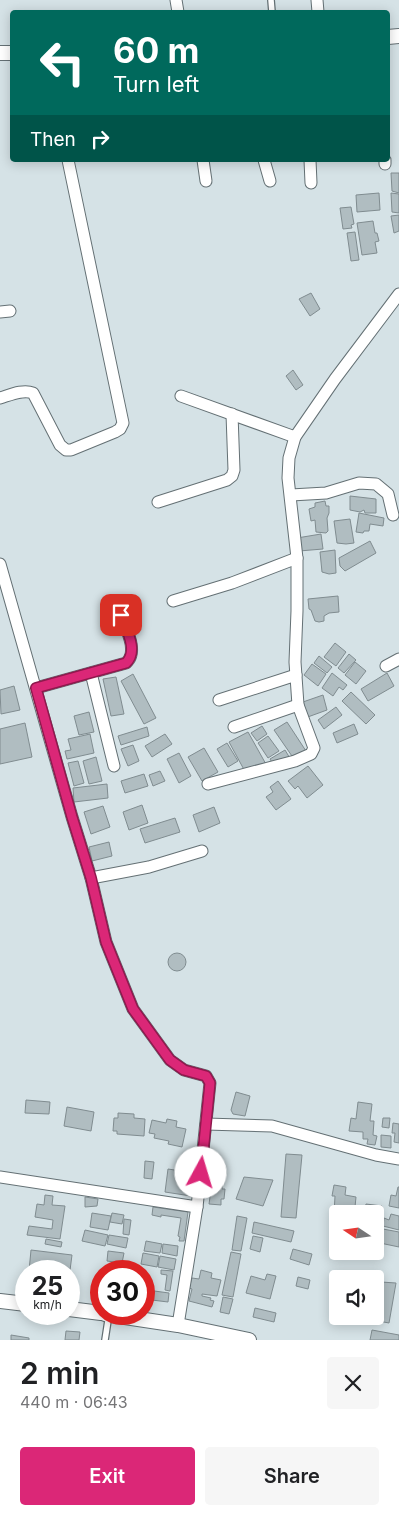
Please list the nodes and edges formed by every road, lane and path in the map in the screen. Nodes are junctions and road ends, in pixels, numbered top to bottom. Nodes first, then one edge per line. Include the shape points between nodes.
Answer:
1 (68, 162) edge
2 (203, 162) edge
3 (265, 162) edge
4 (310, 162) edge
5 (206, 181) dead end
6 (270, 181) dead end
7 (312, 183) dead end
8 (399, 294) edge
9 (181, 396) dead end
10 (0, 398) edge
11 (232, 414) junction
12 (295, 437) junction
13 (290, 495) junction
14 (158, 502) dead end
15 (393, 515) dead end
16 (297, 558) junction
17 (0, 564) edge
18 (173, 602) dead end
19 (121, 615) dead end
20 (399, 659) edge
21 (386, 666) dead end
22 (91, 673) junction
23 (296, 675) junction
24 (36, 688) junction
25 (219, 700) dead end
26 (298, 705) junction
27 (234, 727) dead end
28 (114, 766) dead end
29 (208, 784) dead end
30 (202, 851) dead end
31 (91, 878) junction
32 (206, 1124) junction
33 (399, 1159) edge
34 (0, 1177) edge
35 (197, 1206) junction
36 (0, 1301) edge
37 (15, 1303) edge
38 (155, 1321) edge
39 (107, 1325) edge
40 (178, 1325) junction
41 (105, 1340) edge
42 (249, 1340) edge

1 - 10 street via 123,423 115,432 66,450 33,393 28,391
2 - 5 street
3 - 6 street
4 - 7 street
8 - 12 street
9 - 11 street
11 - 12 street
11 - 14 street via 232,476
12 - 13 street via 289,458
13 - 15 street via 326,493 359,483 376,484 388,494
13 - 16 street
16 - 18 street
16 - 23 street
17 - 24 street
19 - 22 street via 133,651 130,660
20 - 21 street
22 - 24 street
22 - 28 street
23 - 25 street
23 - 26 street
24 - 31 street
26 - 27 street
26 - 29 street via 313,742 311,754
30 - 31 street
31 - 32 street via 106,942 133,1009 176,1066 202,1075 210,1083
32 - 33 street via 272,1126
32 - 35 street
34 - 35 street
35 - 40 street
36 - 37 street
38 - 40 street
39 - 41 lane
40 - 42 street

